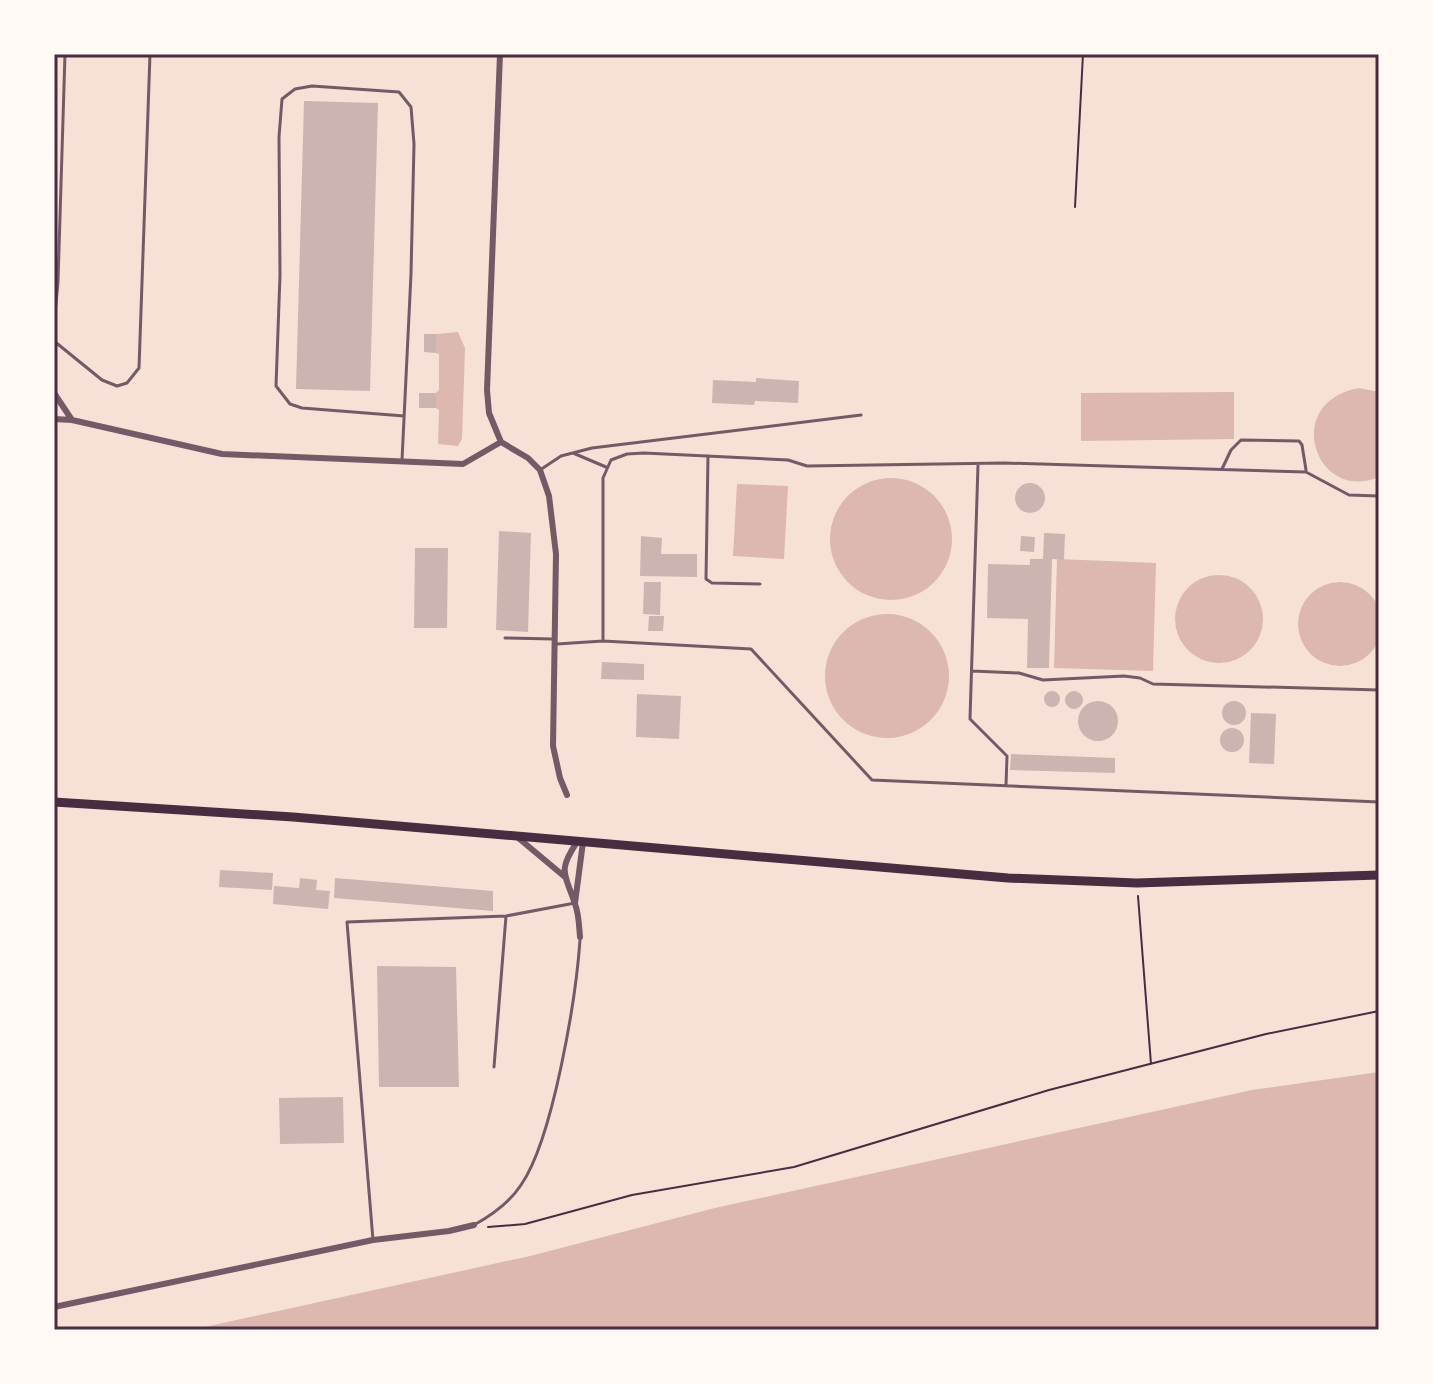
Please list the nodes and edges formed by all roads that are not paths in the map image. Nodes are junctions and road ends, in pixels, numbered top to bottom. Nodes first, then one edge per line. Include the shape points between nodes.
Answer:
1 (65, 54) edge
2 (150, 54) edge
3 (500, 54) edge
4 (54, 324) edge
5 (54, 341) edge
6 (54, 393) edge
7 (861, 415) dead end
8 (404, 416) junction
9 (54, 419) edge
10 (72, 420) junction
11 (501, 442) junction
12 (573, 453) junction
13 (708, 456) junction
14 (402, 460) junction
15 (978, 463) junction
16 (606, 467) junction
17 (1222, 469) junction
18 (540, 470) junction
19 (1306, 472) junction
20 (1379, 496) edge
21 (760, 584) dead end
22 (505, 638) dead end
23 (603, 641) junction
24 (553, 642) junction
25 (972, 671) junction
26 (1379, 690) edge
27 (1006, 785) junction
28 (567, 795) dead end
29 (54, 802) edge
30 (1379, 802) edge
31 (516, 836) junction
32 (580, 842) junction
33 (1379, 875) edge
34 (565, 877) junction
35 (575, 903) junction
36 (506, 916) junction
37 (580, 937) joint
38 (494, 1067) dead end
39 (474, 1225) joint
40 (373, 1240) junction
41 (54, 1307) edge

1 - 4 lane
2 - 5 lane via 139,368 127,383 111,384
3 - 11 street via 487,390 489,413
6 - 10 street
7 - 12 lane
8 - 8 lane via 411,107 399,92 295,89 282,99 279,137 276,386 290,404 302,408
8 - 14 lane
9 - 10 street
10 - 14 street via 222,454
11 - 14 street via 463,464
11 - 18 street
12 - 16 lane
12 - 18 lane
13 - 15 lane via 788,460 807,466
13 - 16 lane via 627,454
13 - 21 lane via 706,579
15 - 17 lane
15 - 25 lane
16 - 23 lane via 601,510
17 - 19 lane
17 - 19 lane via 1241,440 1299,441
18 - 24 street via 556,554
19 - 20 lane via 1349,495
22 - 24 lane
23 - 24 lane
23 - 27 lane via 751,649 872,780
24 - 28 street via 553,746
25 - 26 lane via 1043,680 1124,676 1153,684
25 - 27 lane via 970,719 1007,756
27 - 30 lane
29 - 31 main road
31 - 32 main road
31 - 34 street
32 - 33 main road via 1008,878 1137,883
32 - 34 street via 566,861
32 - 35 street
34 - 35 street
35 - 36 lane
35 - 37 street
36 - 38 lane
36 - 40 lane via 347,922
37 - 39 lane via 563,1050 538,1150 510,1199
39 - 40 street
40 - 41 street

